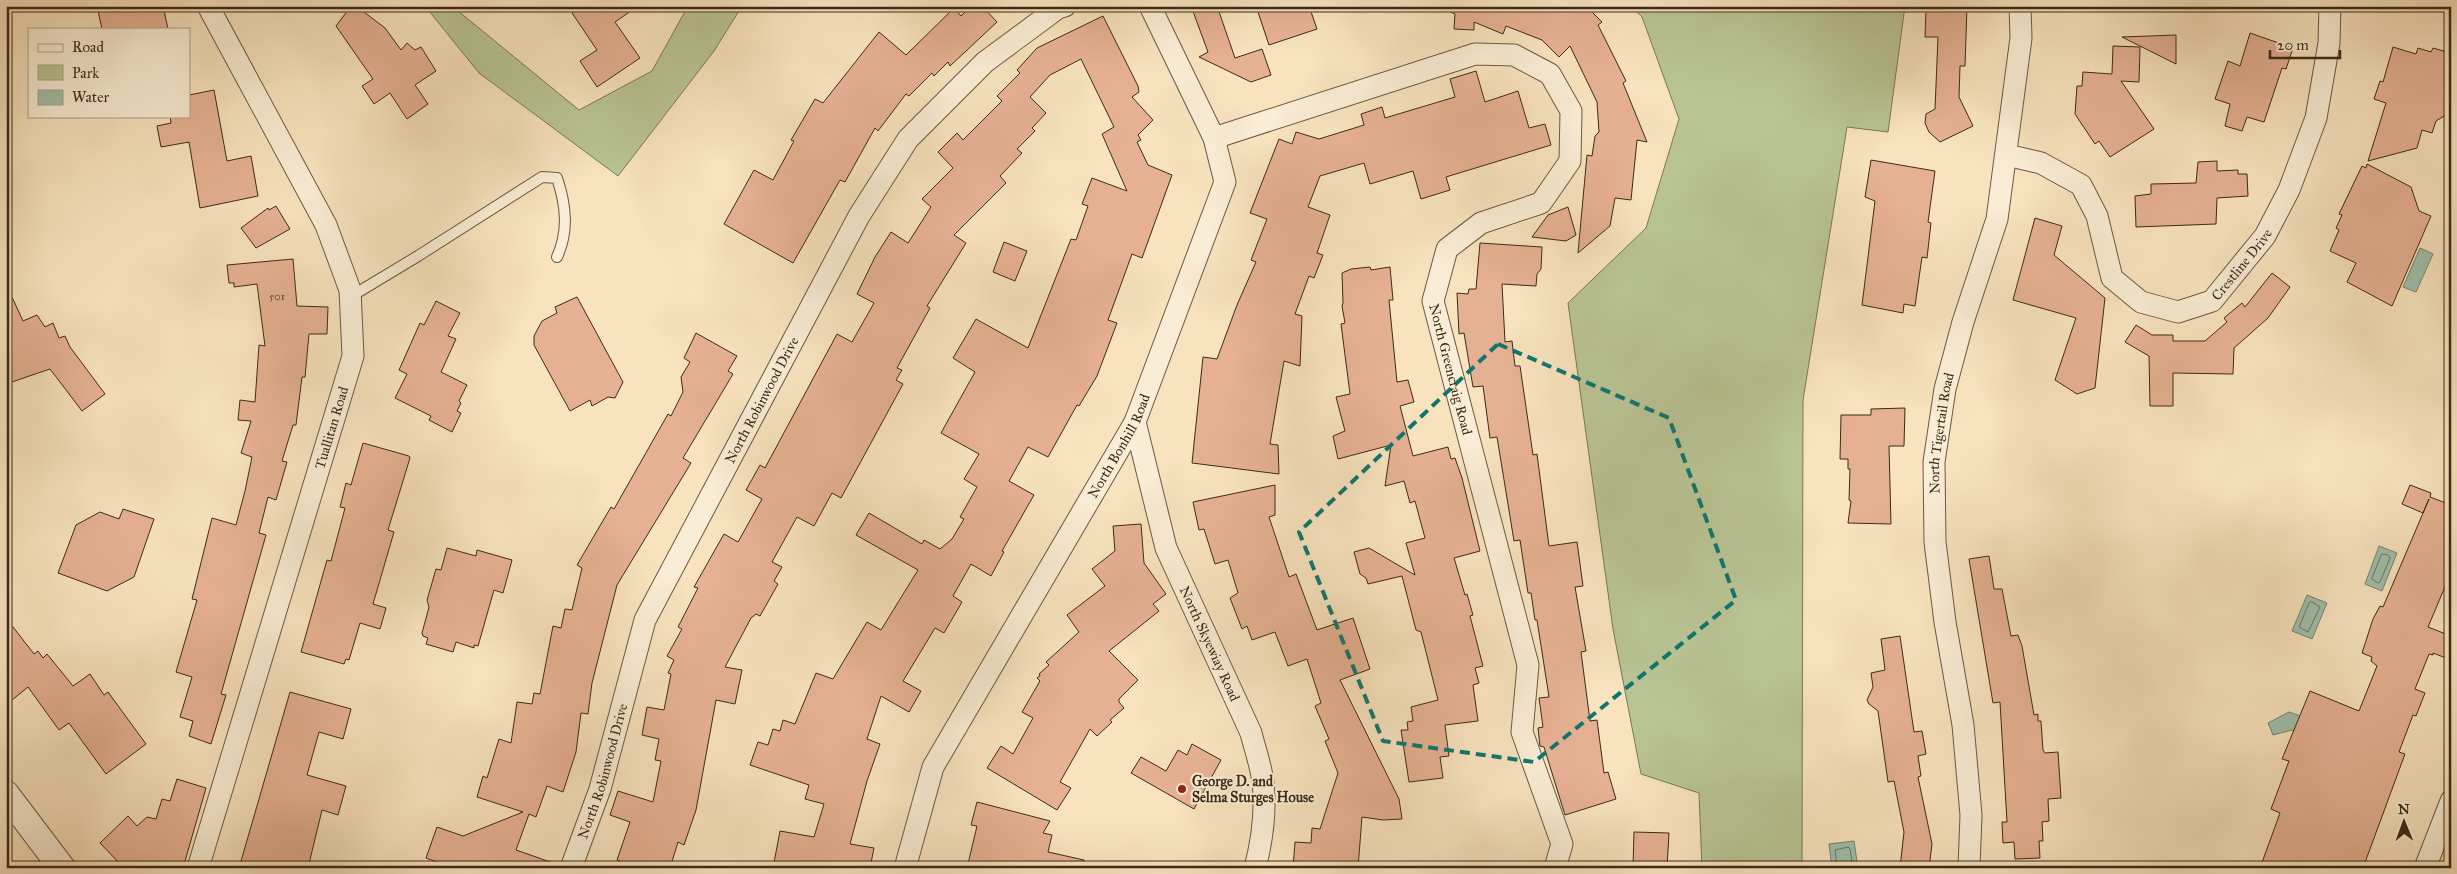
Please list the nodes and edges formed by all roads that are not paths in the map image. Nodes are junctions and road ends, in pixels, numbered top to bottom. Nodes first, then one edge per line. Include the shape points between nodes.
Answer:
1 (208, 6) edge
2 (1065, 6) edge
3 (1150, 6) edge
4 (2020, 6) edge
5 (2330, 6) edge
6 (1214, 138) junction
7 (2007, 155) junction
8 (557, 257) dead end
9 (350, 297) junction
10 (1135, 422) junction
11 (6, 794) edge
12 (2451, 801) edge
13 (62, 868) edge
14 (198, 868) edge
15 (571, 868) edge
16 (905, 868) edge
17 (1254, 868) edge
18 (1555, 868) edge
19 (1969, 868) edge
20 (2425, 868) edge

1 - 9 street, Tuallitan Road via 326,225
2 - 15 street, North Robinwood Drive via 985,62 908,139 859,216 645,620 600,789
3 - 6 street, North Bonhill Road
4 - 7 street, North Tigertail Road via 2021,38
5 - 7 street, Crestline Drive via 2328,43 2316,118 2289,190 2265,236 2212,301 2178,312 2141,302 2112,278 2097,216 2081,185 2040,163
6 - 10 street, North Bonhill Road via 1225,182
6 - 18 street, North Greencraig Road via 1475,54 1514,54 1550,74 1572,111 1570,160 1542,203 1481,223 1447,249 1433,301 1528,665 1522,732 1562,844
7 - 19 street, North Tigertail Road via 1998,219 1963,322 1945,389 1934,462 1935,542 1963,725 1971,815
8 - 9 lane via 564,241 566,220 562,193 557,178 542,177
9 - 14 street, Tuallitan Road via 353,356
10 - 16 street, North Bonhill Road via 933,767
10 - 17 street, North Skyewiay Road via 1166,548 1251,733 1263,782 1263,821
11 - 13 street
12 - 20 street

